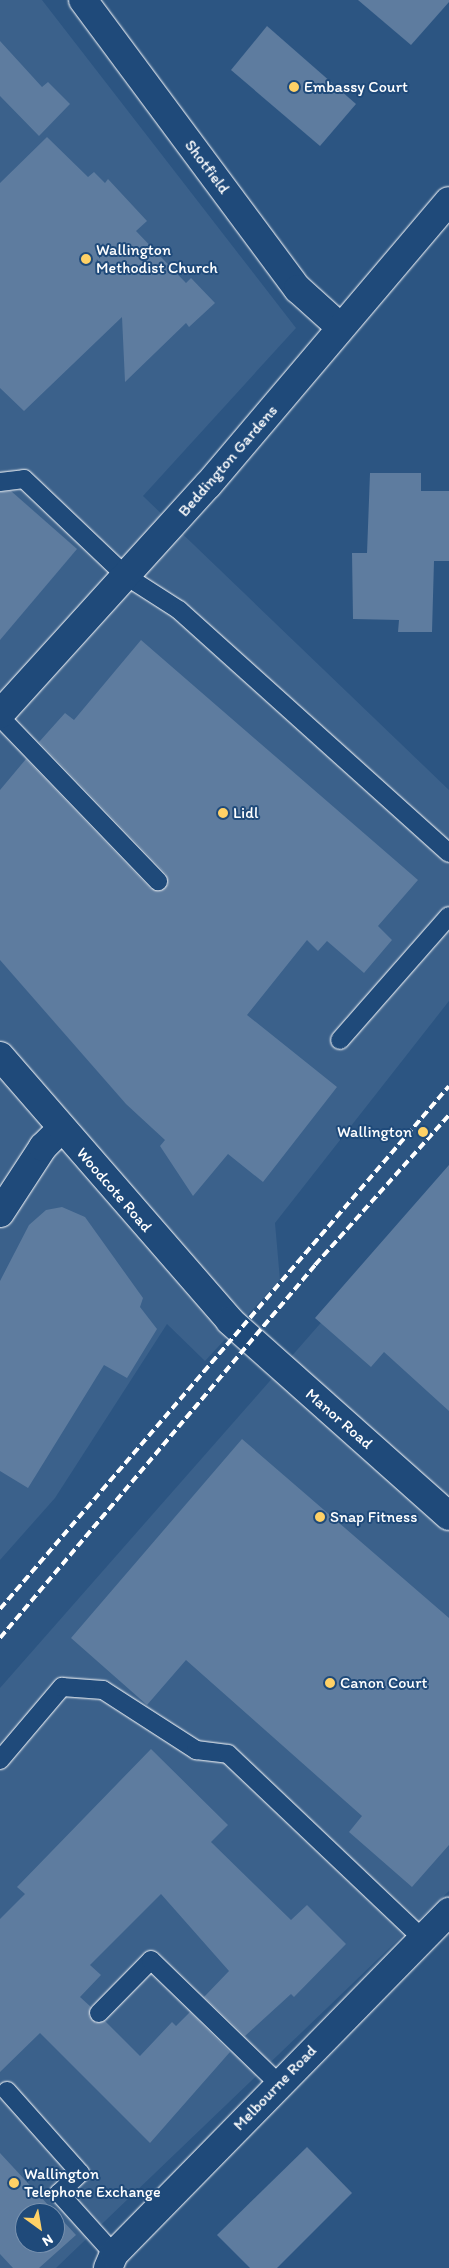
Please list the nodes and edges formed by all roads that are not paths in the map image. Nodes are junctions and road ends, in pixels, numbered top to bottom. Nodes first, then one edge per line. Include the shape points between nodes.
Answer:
1 (82, 0) edge
2 (449, 201) edge
3 (340, 327) junction
4 (0, 482) edge
5 (126, 576) junction
6 (0, 715) edge
7 (449, 854) edge
8 (158, 881) dead end
9 (449, 916) edge
10 (340, 1040) dead end
11 (0, 1056) edge
12 (61, 1130) junction
13 (0, 1213) edge
14 (230, 1321) joint
15 (449, 1516) edge
16 (0, 1760) edge
17 (448, 1917) edge
18 (422, 1938) junction
19 (98, 2013) dead end
20 (279, 2084) junction
21 (7, 2091) dead end
22 (111, 2260) edge

1 - 3 street, Shotfield via 298,289
2 - 3 street, Beddington Gardens
3 - 5 street, Beddington Gardens
4 - 5 lane via 24,479
5 - 6 street, Beddington Gardens
5 - 7 lane via 178,610
6 - 8 lane
9 - 10 lane
11 - 12 street, Woodcote Road
12 - 13 street via 43,1147
12 - 14 street, Woodcote Road
14 - 15 street, Manor Road
16 - 18 lane via 62,1687 103,1690 196,1750 228,1754
17 - 18 street, Melbourne Road
18 - 20 street, Melbourne Road
19 - 20 lane via 151,1960
20 - 22 street, Melbourne Road
21 - 22 lane via 80,2173 59,2193

